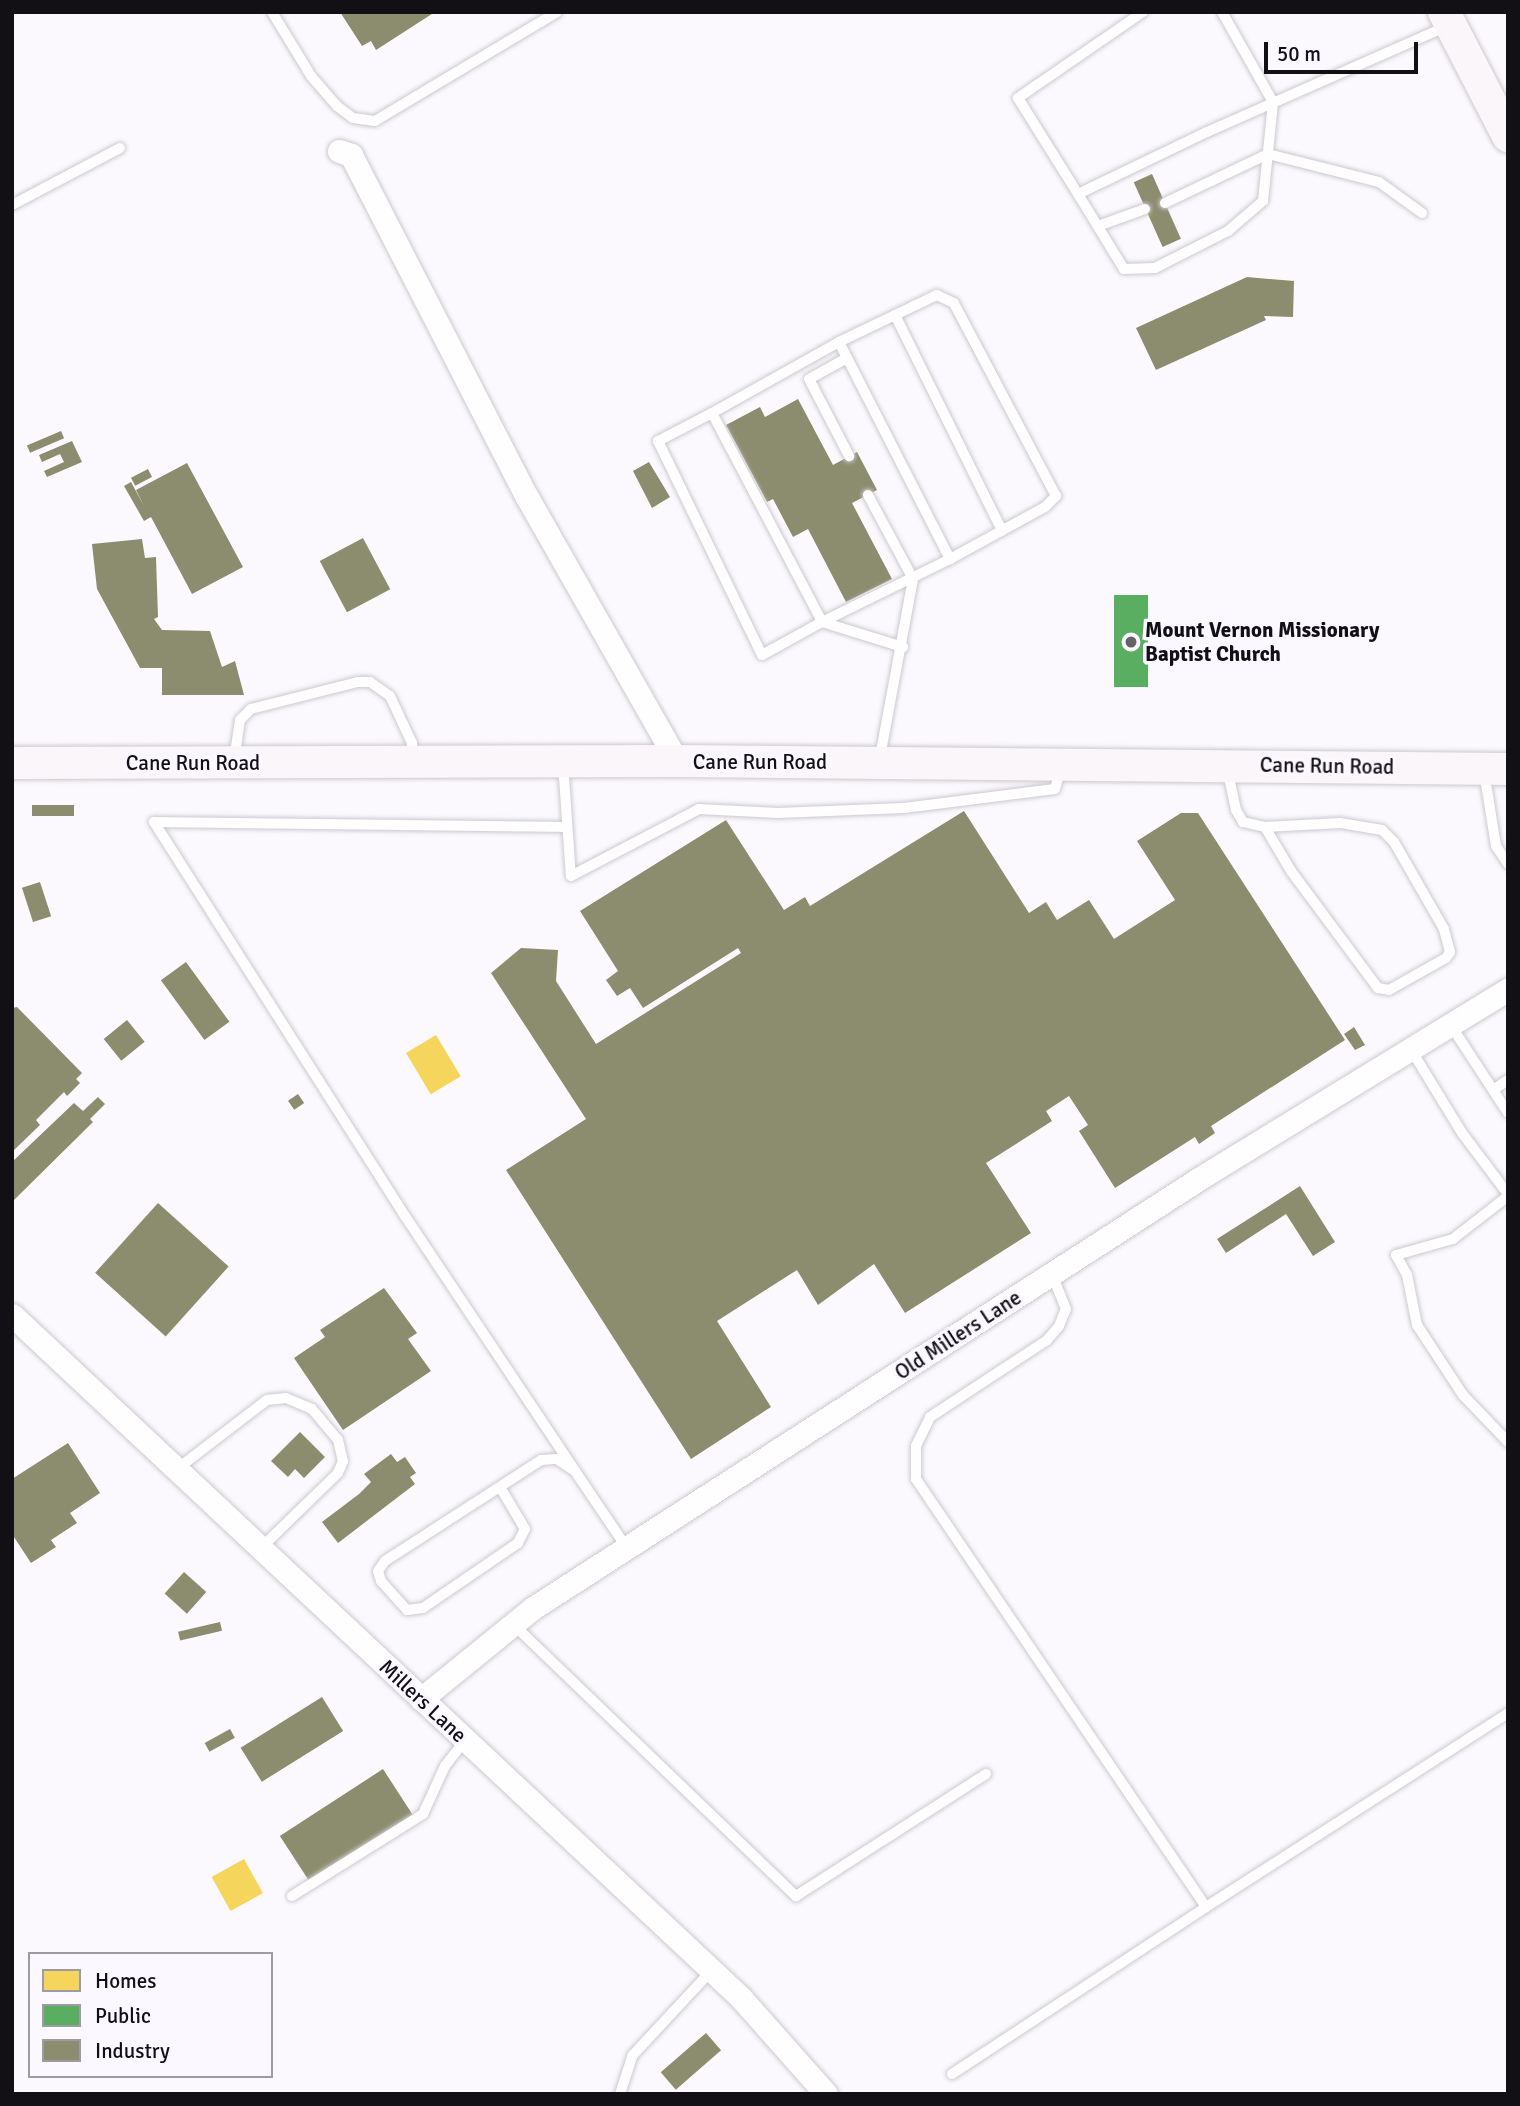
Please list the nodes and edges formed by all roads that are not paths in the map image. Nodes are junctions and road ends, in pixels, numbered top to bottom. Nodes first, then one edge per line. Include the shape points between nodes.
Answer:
1 (272, 12) edge
2 (557, 12) edge
3 (1143, 12) edge
4 (1222, 12) edge
5 (1447, 19) edge
6 (1273, 103) junction
7 (1508, 136) edge
8 (120, 148) dead end
9 (340, 150) dead end
10 (1268, 154) junction
11 (1078, 194) junction
12 (1165, 203) dead end
13 (12, 205) edge
14 (1145, 209) dead end
15 (1422, 213) dead end
16 (1098, 226) junction
17 (895, 315) junction
18 (839, 342) junction
19 (847, 358) junction
20 (712, 413) junction
21 (849, 456) dead end
22 (868, 495) dead end
23 (1002, 531) junction
24 (950, 559) junction
25 (913, 579) junction
26 (822, 622) junction
27 (903, 647) junction
28 (677, 761) junction
29 (563, 762) junction
30 (12, 763) edge
31 (234, 763) junction
32 (413, 763) junction
33 (879, 763) junction
34 (1061, 764) junction
35 (1226, 765) junction
36 (1501, 765) edge
37 (564, 827) junction
38 (1265, 827) junction
39 (1508, 864) edge
40 (1508, 989) edge
41 (1450, 1024) junction
42 (1410, 1048) junction
43 (1508, 1080) edge
44 (1493, 1090) junction
45 (1508, 1113) edge
46 (1508, 1195) edge
47 (1052, 1274) junction
48 (12, 1315) edge
49 (1508, 1442) edge
50 (177, 1469) junction
51 (575, 1471) junction
52 (500, 1487) junction
53 (261, 1548) junction
54 (627, 1548) junction
55 (513, 1624) junction
56 (421, 1699) junction
57 (1508, 1713) edge
58 (465, 1740) junction
59 (986, 1774) dead end
60 (292, 1896) dead end
61 (1206, 1907) junction
62 (712, 1970) junction
63 (952, 2074) dead end
64 (620, 2094) edge
65 (827, 2094) edge

1 - 2 lane via 312,76 337,106 353,118 375,121
3 - 11 lane via 1018,98
4 - 6 lane
5 - 6 lane
5 - 7 main road
6 - 10 lane
6 - 11 lane
8 - 13 lane
9 - 28 street via 351,155 527,497
10 - 12 lane
10 - 15 lane via 1379,182
10 - 16 lane via 1263,201 1228,231 1155,268 1124,269
11 - 16 lane
14 - 16 lane
17 - 18 lane
17 - 23 lane
17 - 23 lane via 937,295 954,303 1048,479 1056,496 1045,508
18 - 19 lane
18 - 20 lane
19 - 21 lane via 809,379
19 - 24 lane
20 - 26 lane
20 - 26 lane via 658,441 762,655
22 - 25 lane
23 - 24 lane
24 - 25 lane
25 - 26 lane
25 - 27 lane
26 - 27 lane
27 - 33 lane
28 - 29 main road, Cane Run Road
28 - 33 main road, Cane Run Road
29 - 32 main road, Cane Run Road
29 - 37 lane
30 - 31 main road, Cane Run Road
31 - 32 main road, Cane Run Road
31 - 32 lane via 240,720 251,709 358,682 370,682 390,696 412,743
33 - 34 main road, Cane Run Road
34 - 35 main road, Cane Run Road
34 - 37 lane via 1055,789 918,806 778,813 699,809 571,876
35 - 36 main road, Cane Run Road
35 - 38 lane via 1236,810 1250,827
36 - 39 lane via 1496,846
37 - 51 lane via 154,821 405,1216
38 - 38 lane via 1291,872 1378,988 1389,990 1446,958 1450,952 1444,929 1394,842 1382,830 1340,823
40 - 41 street, Old Millers Lane
41 - 42 street, Old Millers Lane
41 - 44 lane
42 - 46 lane via 1462,1133
42 - 47 street, Old Millers Lane
43 - 44 lane
44 - 45 lane
46 - 49 lane via 1453,1239 1396,1255 1407,1275 1417,1325 1463,1395
47 - 54 street, Old Millers Lane
47 - 61 lane via 1066,1309 1059,1326 1047,1340 930,1417 916,1447 916,1479
48 - 50 street, Millers Lane
50 - 53 street, Millers Lane
50 - 53 lane via 267,1400 286,1398 312,1409 338,1440 343,1461 338,1473
51 - 52 lane via 557,1459 541,1460
51 - 54 lane
52 - 52 lane via 385,1560 378,1571 381,1581 407,1610 423,1608 518,1543 525,1529
53 - 56 street, Millers Lane
54 - 55 street, Old Millers Lane
55 - 56 street, Old Millers Lane
55 - 59 lane via 796,1896
56 - 58 street, Millers Lane
57 - 61 lane
58 - 60 lane via 445,1766 424,1814
58 - 62 street, Millers Lane
61 - 63 lane
62 - 64 lane via 632,2056
62 - 65 street, Millers Lane via 783,2040

